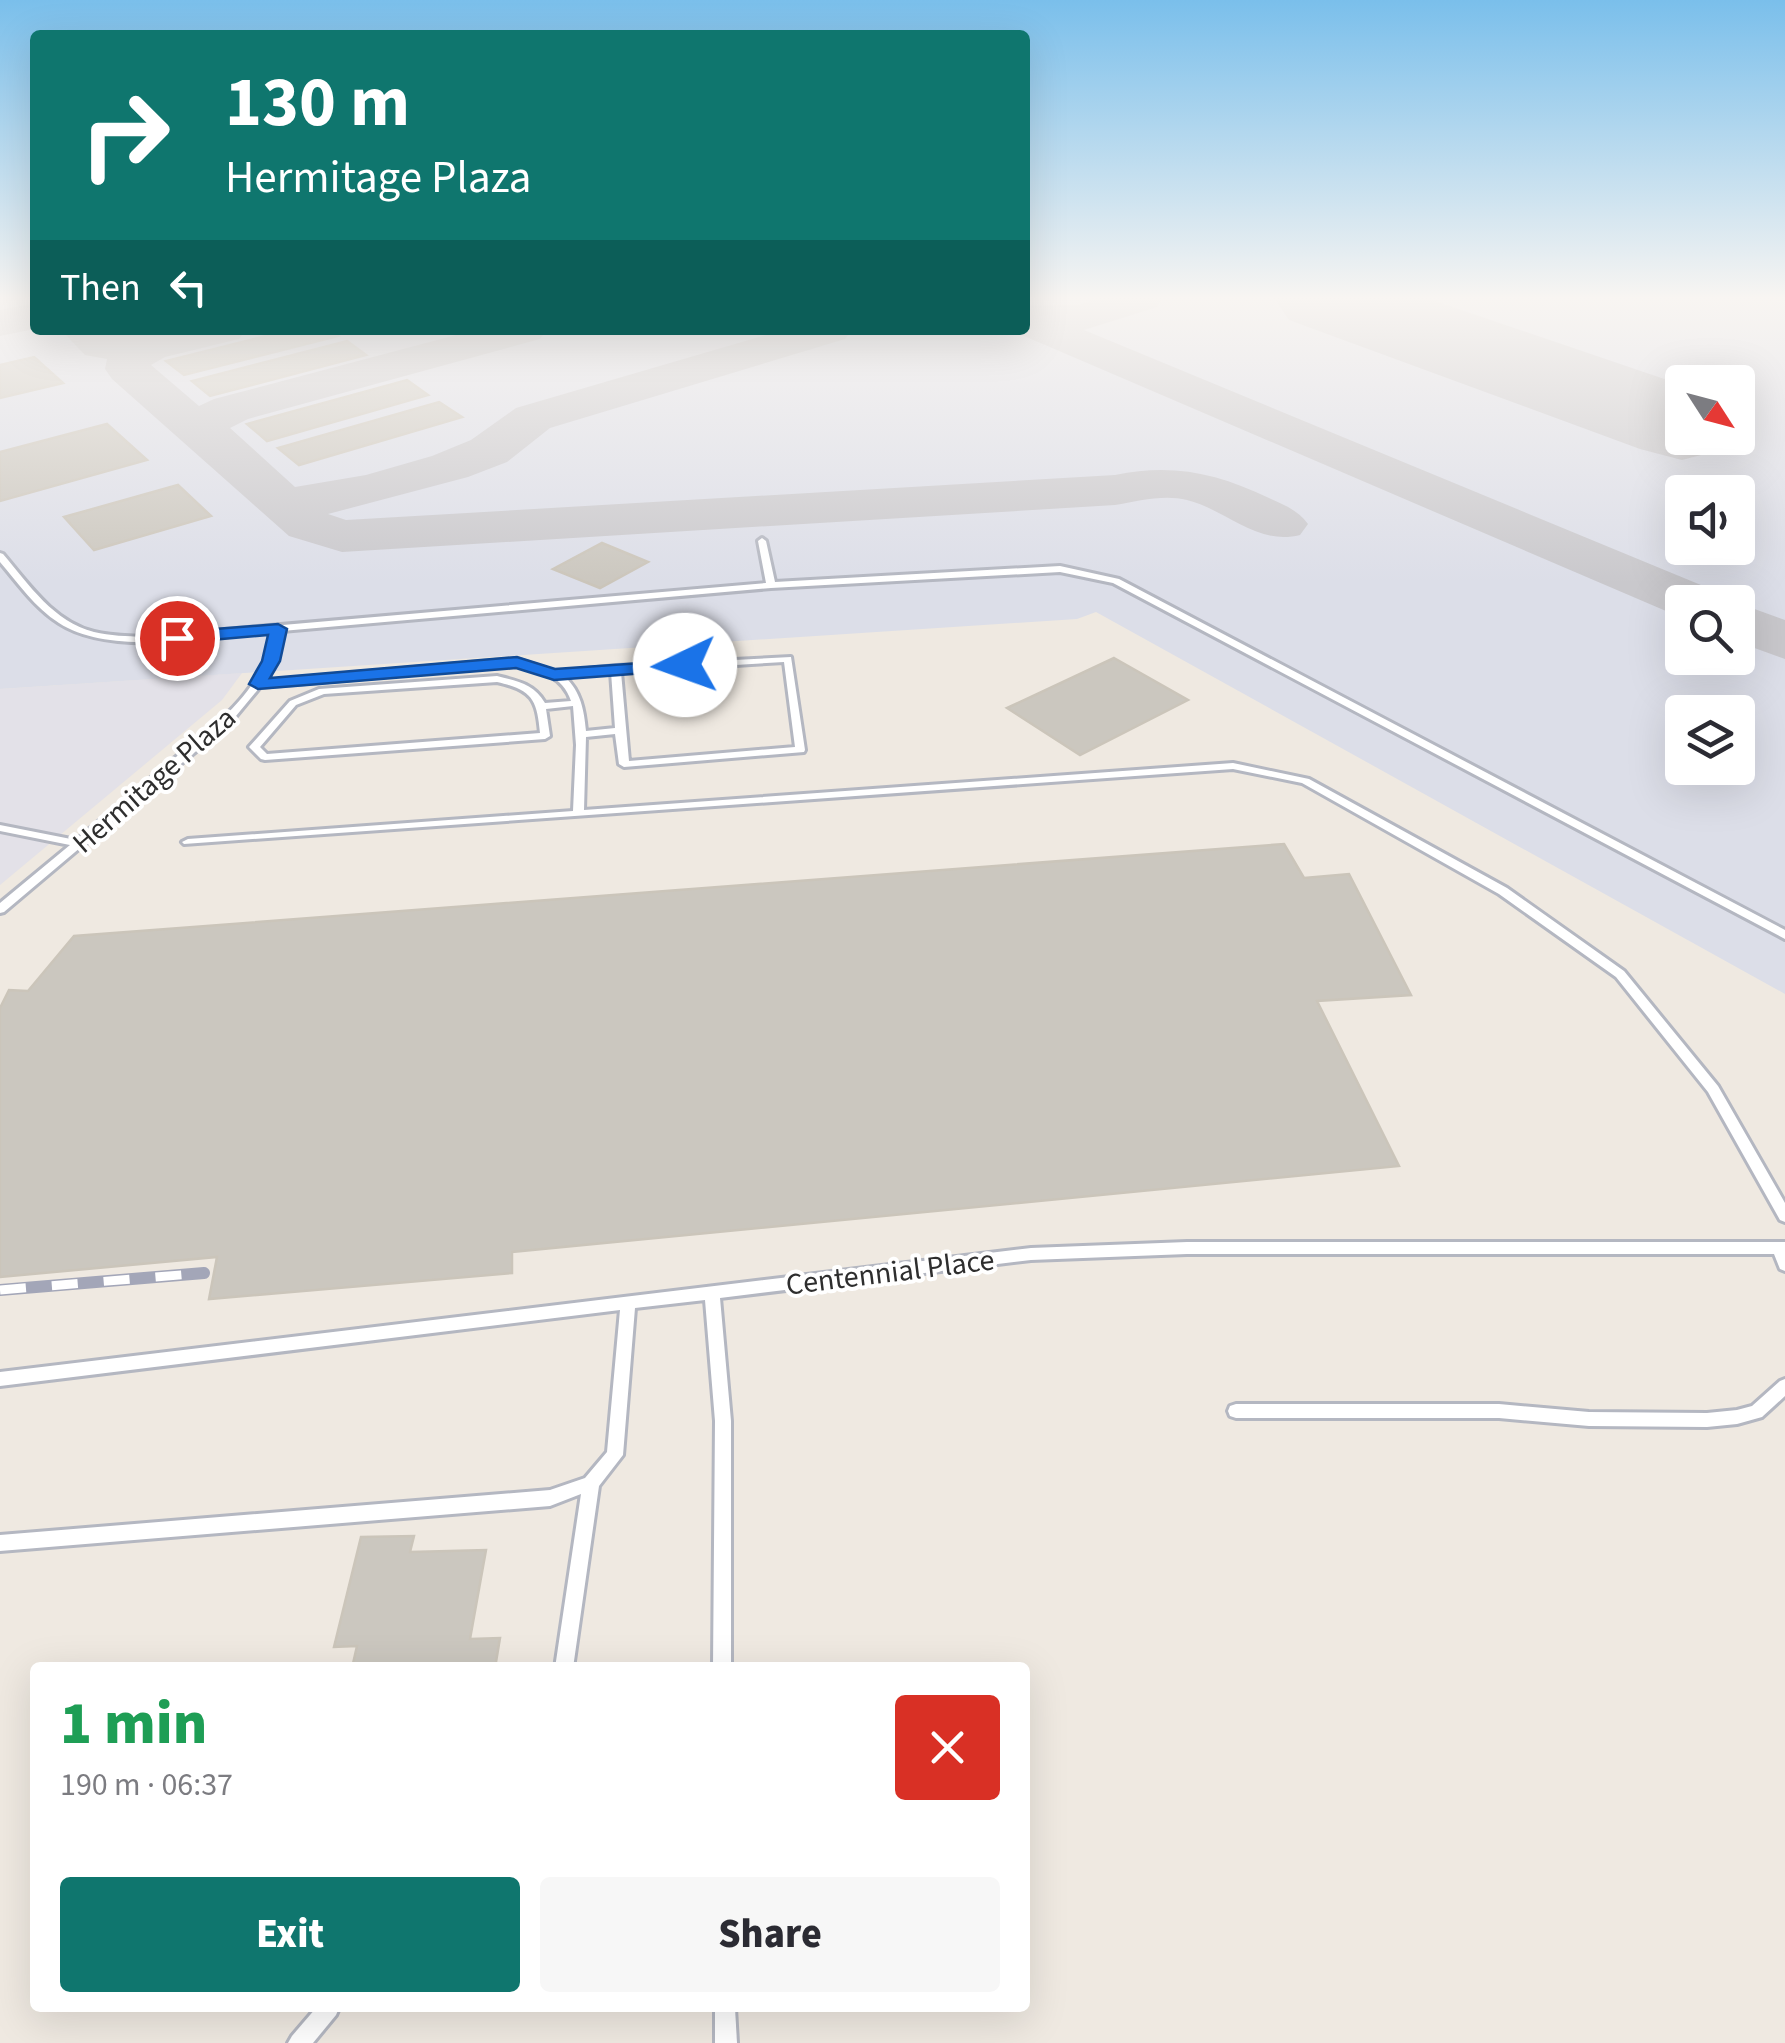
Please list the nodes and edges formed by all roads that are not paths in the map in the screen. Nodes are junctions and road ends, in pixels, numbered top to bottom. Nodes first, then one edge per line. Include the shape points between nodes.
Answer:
1 (762, 540) dead end
2 (0, 556) edge
3 (772, 584) junction
4 (278, 629) junction
5 (616, 669) junction
6 (554, 674) junction
7 (258, 684) junction
8 (577, 703) junction
9 (543, 706) junction
10 (620, 731) junction
11 (580, 734) junction
12 (578, 814) junction
13 (0, 828) edge
14 (188, 842) dead end
15 (81, 844) junction
16 (0, 909) edge
17 (1785, 935) edge
18 (1785, 1216) edge
19 (1783, 1248) edge
20 (1785, 1265) edge
21 (712, 1293) junction
22 (628, 1304) junction
23 (0, 1378) edge
24 (1785, 1386) edge
25 (1236, 1411) dead end
26 (591, 1483) junction
27 (0, 1543) edge
28 (565, 1662) edge
29 (722, 1662) edge
30 (326, 2012) edge
31 (725, 2012) edge
32 (299, 2043) edge
33 (726, 2043) edge

1 - 3 lane
2 - 4 lane via 54,619 81,633 144,640
3 - 4 lane
3 - 17 lane via 1060,569 1116,582
4 - 7 lane, Hermitage Plaza
5 - 6 lane
5 - 10 lane
5 - 10 lane via 788,659 800,750 624,764
6 - 7 lane via 517,662
6 - 8 lane via 569,684
7 - 15 lane, Hermitage Plaza via 179,764
8 - 9 lane
8 - 11 lane
9 - 9 lane via 545,736 280,756 256,753 254,747 293,703 322,691 446,680 513,682 537,694
10 - 11 lane
11 - 12 lane
12 - 14 lane
12 - 18 lane via 1232,766 1305,781 1503,891 1620,974 1713,1088
13 - 15 lane
15 - 16 lane, Hermitage Plaza
19 - 20 lane
19 - 21 lane, Centennial Place via 1168,1248 1031,1254
21 - 22 lane, Centennial Place
21 - 29 lane via 722,1420
22 - 23 lane, Centennial Place
22 - 26 lane via 615,1455
24 - 25 lane via 1755,1412 1693,1420 1499,1411
26 - 27 lane via 550,1498
26 - 28 lane
30 - 32 lane
31 - 33 lane

